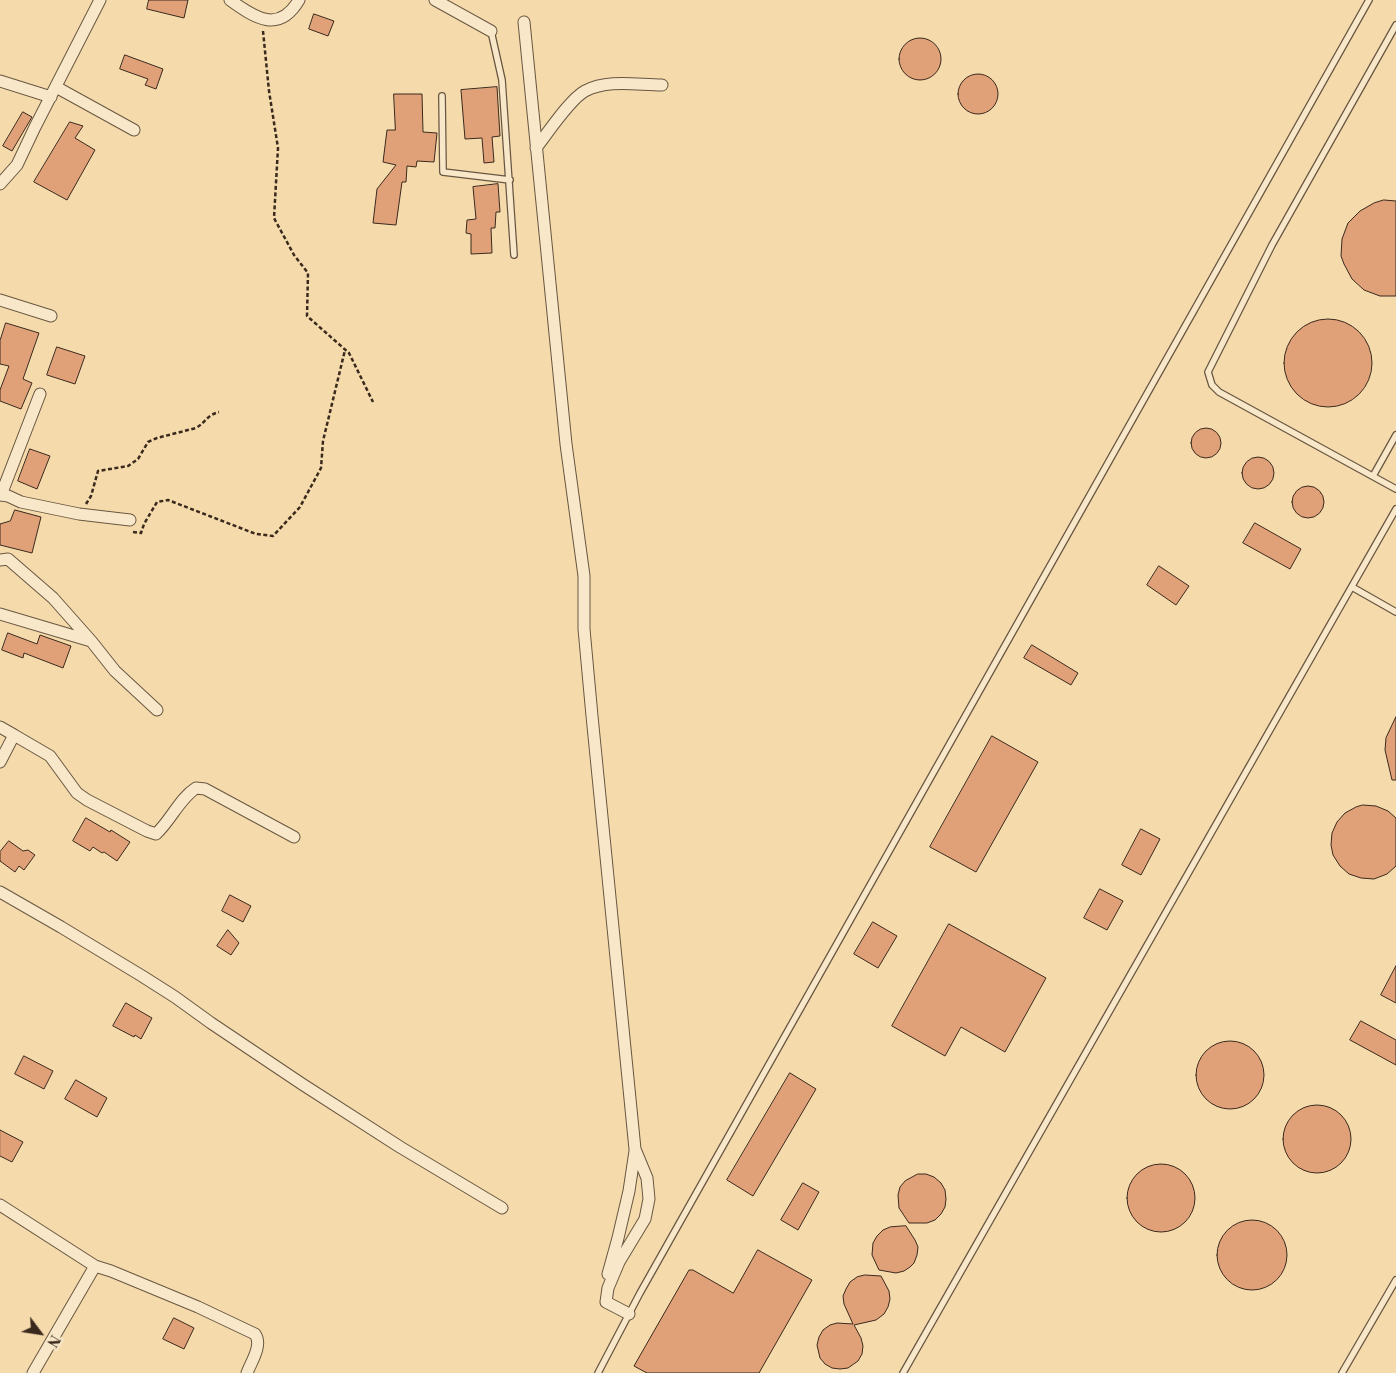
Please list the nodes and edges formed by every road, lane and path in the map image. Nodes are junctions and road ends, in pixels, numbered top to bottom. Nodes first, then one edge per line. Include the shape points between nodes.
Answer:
1 (100, 0) edge
2 (230, 0) edge
3 (300, 0) edge
4 (435, 0) edge
5 (1369, 0) edge
6 (262, 20) junction
7 (524, 22) dead end
8 (1396, 25) edge
9 (491, 31) joint
10 (0, 81) edge
11 (662, 85) dead end
12 (53, 92) junction
13 (442, 96) dead end
14 (134, 130) dead end
15 (536, 148) junction
16 (510, 180) junction
17 (0, 184) edge
18 (514, 254) dead end
19 (0, 300) edge
20 (51, 316) dead end
21 (345, 349) junction
22 (40, 394) dead end
23 (373, 402) dead end
24 (219, 412) dead end
25 (1396, 435) edge
26 (1373, 476) junction
27 (1396, 489) edge
28 (0, 495) edge
29 (1396, 510) edge
30 (79, 514) junction
31 (130, 520) joint
32 (0, 560) edge
33 (1352, 587) junction
34 (1396, 612) edge
35 (0, 614) edge
36 (92, 642) junction
37 (157, 710) dead end
38 (0, 728) edge
39 (14, 736) junction
40 (0, 762) edge
41 (294, 837) dead end
42 (0, 892) edge
43 (635, 1149) junction
44 (0, 1205) edge
45 (502, 1208) dead end
46 (95, 1266) junction
47 (1396, 1280) edge
48 (608, 1288) junction
49 (629, 1314) junction
50 (33, 1373) edge
51 (247, 1373) edge
52 (598, 1373) edge
53 (903, 1373) edge
54 (1342, 1373) edge

1 - 12 street
2 - 6 street
3 - 6 street via 281,19
4 - 9 street
5 - 49 lane
6 - 21 path via 278,148 274,218 294,256 308,273 307,316
7 - 15 street
8 - 26 lane via 1272,245 1208,372 1212,385 1219,392
9 - 16 lane via 502,80
10 - 12 street
11 - 15 street via 609,84 583,92
12 - 14 street
12 - 17 street via 17,165
13 - 16 lane via 443,172
15 - 43 street via 566,444 584,576 585,639
16 - 18 lane
19 - 20 street
21 - 23 path
21 - 31 path via 323,441 321,468 300,507 273,536 256,534 168,500 156,502 141,533 128,531
22 - 28 street
24 - 30 path via 196,428 148,442 138,459 128,466 98,471 91,496
25 - 26 lane
26 - 27 lane
28 - 30 street
29 - 33 lane
30 - 31 street
32 - 36 street via 8,559 53,598
33 - 34 lane
33 - 53 lane
35 - 36 street
36 - 37 street via 115,671
38 - 39 street
39 - 40 street
39 - 41 street via 50,756 77,793 146,832 156,834 188,793 196,788 205,789
42 - 45 street via 142,976 302,1084
43 - 48 street via 629,1191 608,1273
43 - 48 street via 647,1178 649,1199 645,1219 619,1262
44 - 46 street
46 - 50 street
46 - 51 street via 256,1334 257,1348
47 - 54 lane
48 - 49 street via 606,1302
49 - 52 lane

